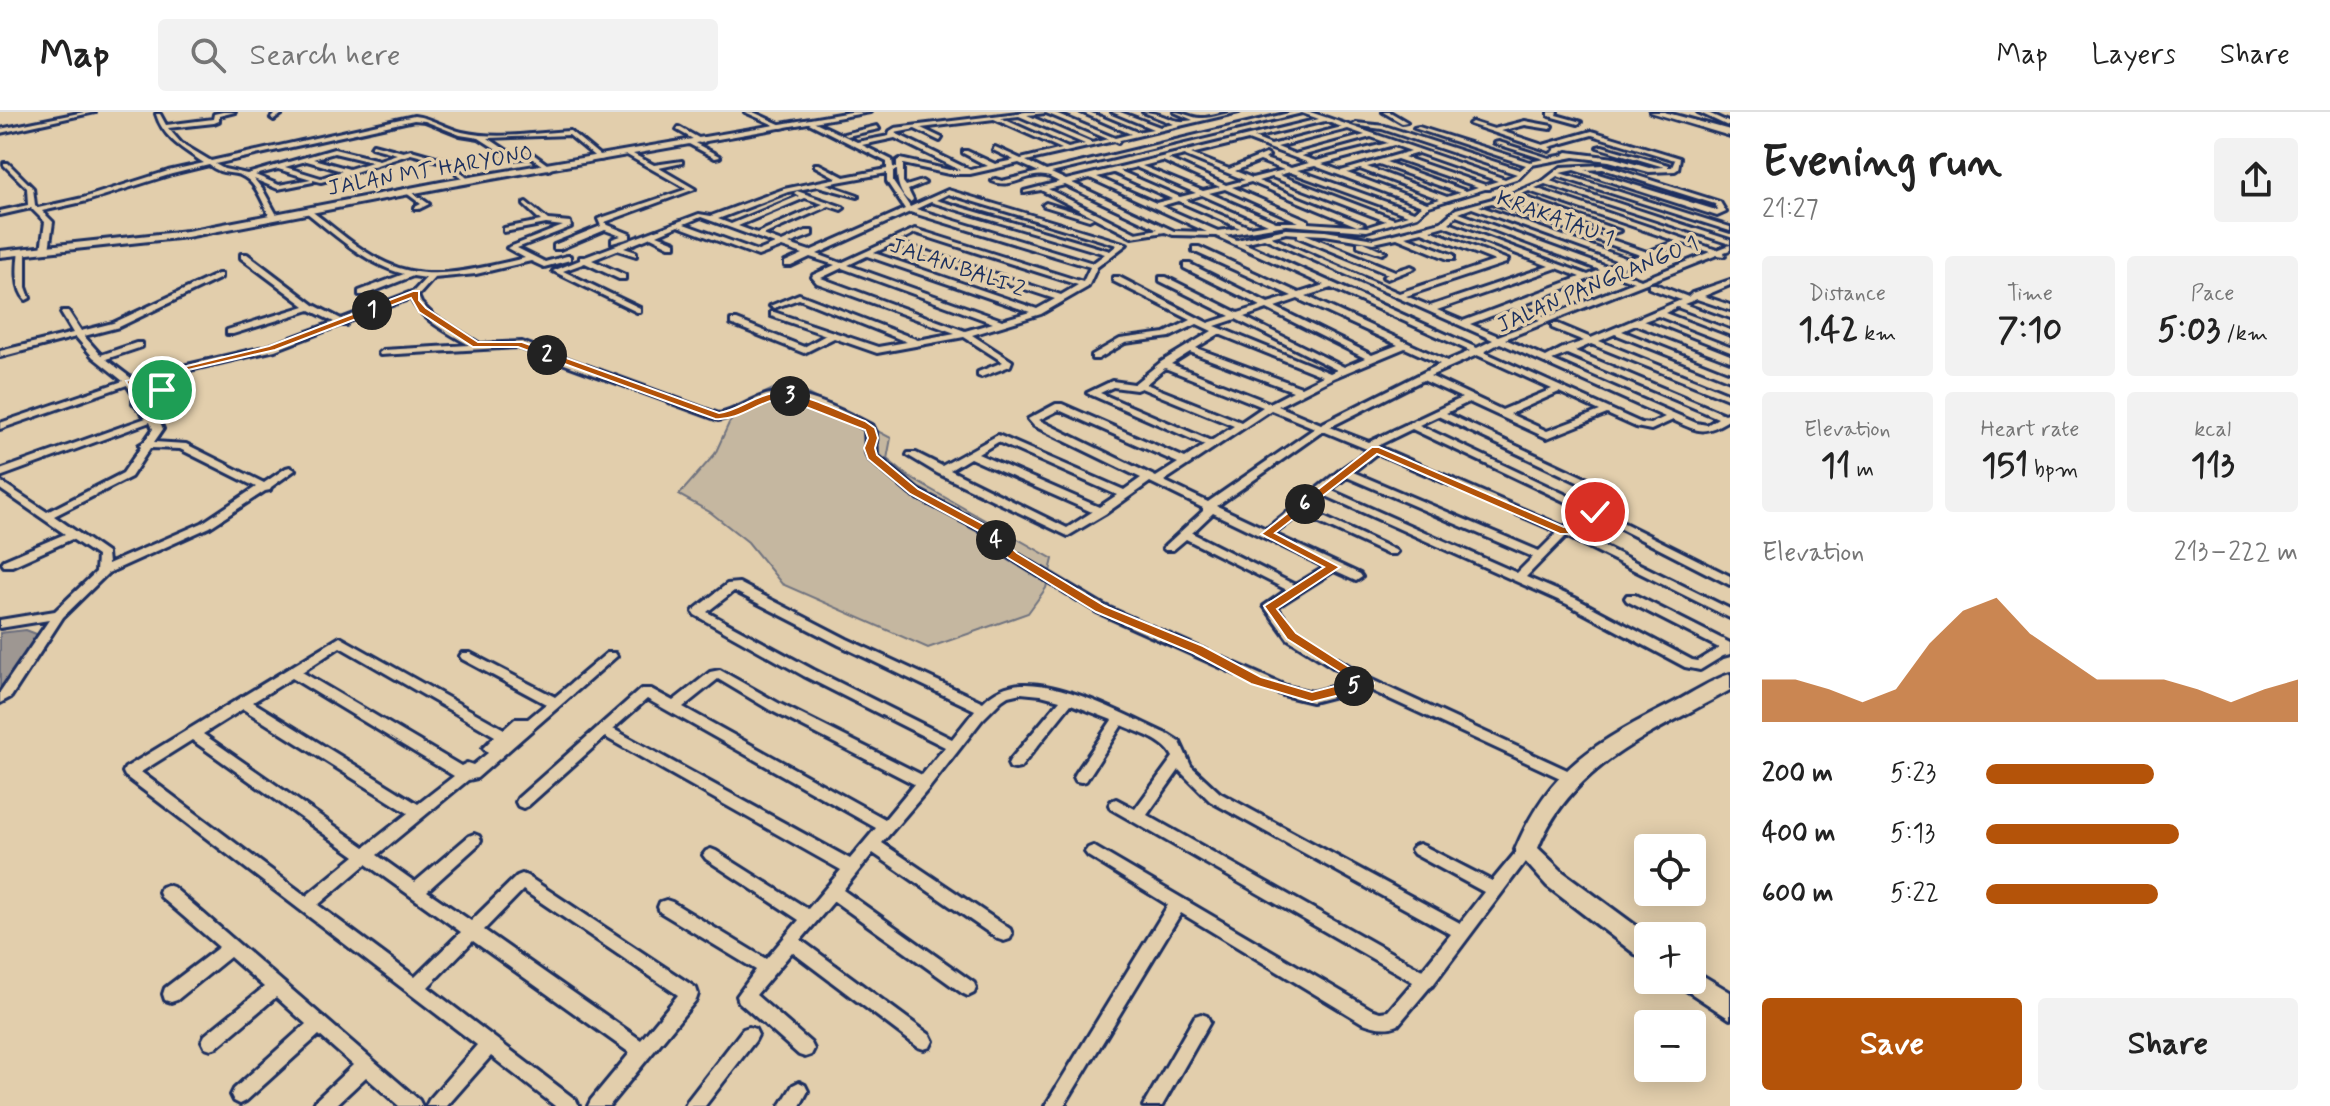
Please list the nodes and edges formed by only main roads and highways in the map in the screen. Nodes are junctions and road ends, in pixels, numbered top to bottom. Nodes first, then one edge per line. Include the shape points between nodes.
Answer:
1 (866, 112) edge
2 (1654, 112) edge
3 (1730, 133) edge
4 (0, 254) edge
5 (1730, 681) edge
6 (1634, 938) edge
7 (1706, 990) edge
8 (1730, 1007) edge

1 - 4 main road, JALAN MT HARYONO via 155,239
2 - 3 main road
5 - 6 main road via 1631,733 1571,778 1532,829 1526,850 1555,879
7 - 8 main road

